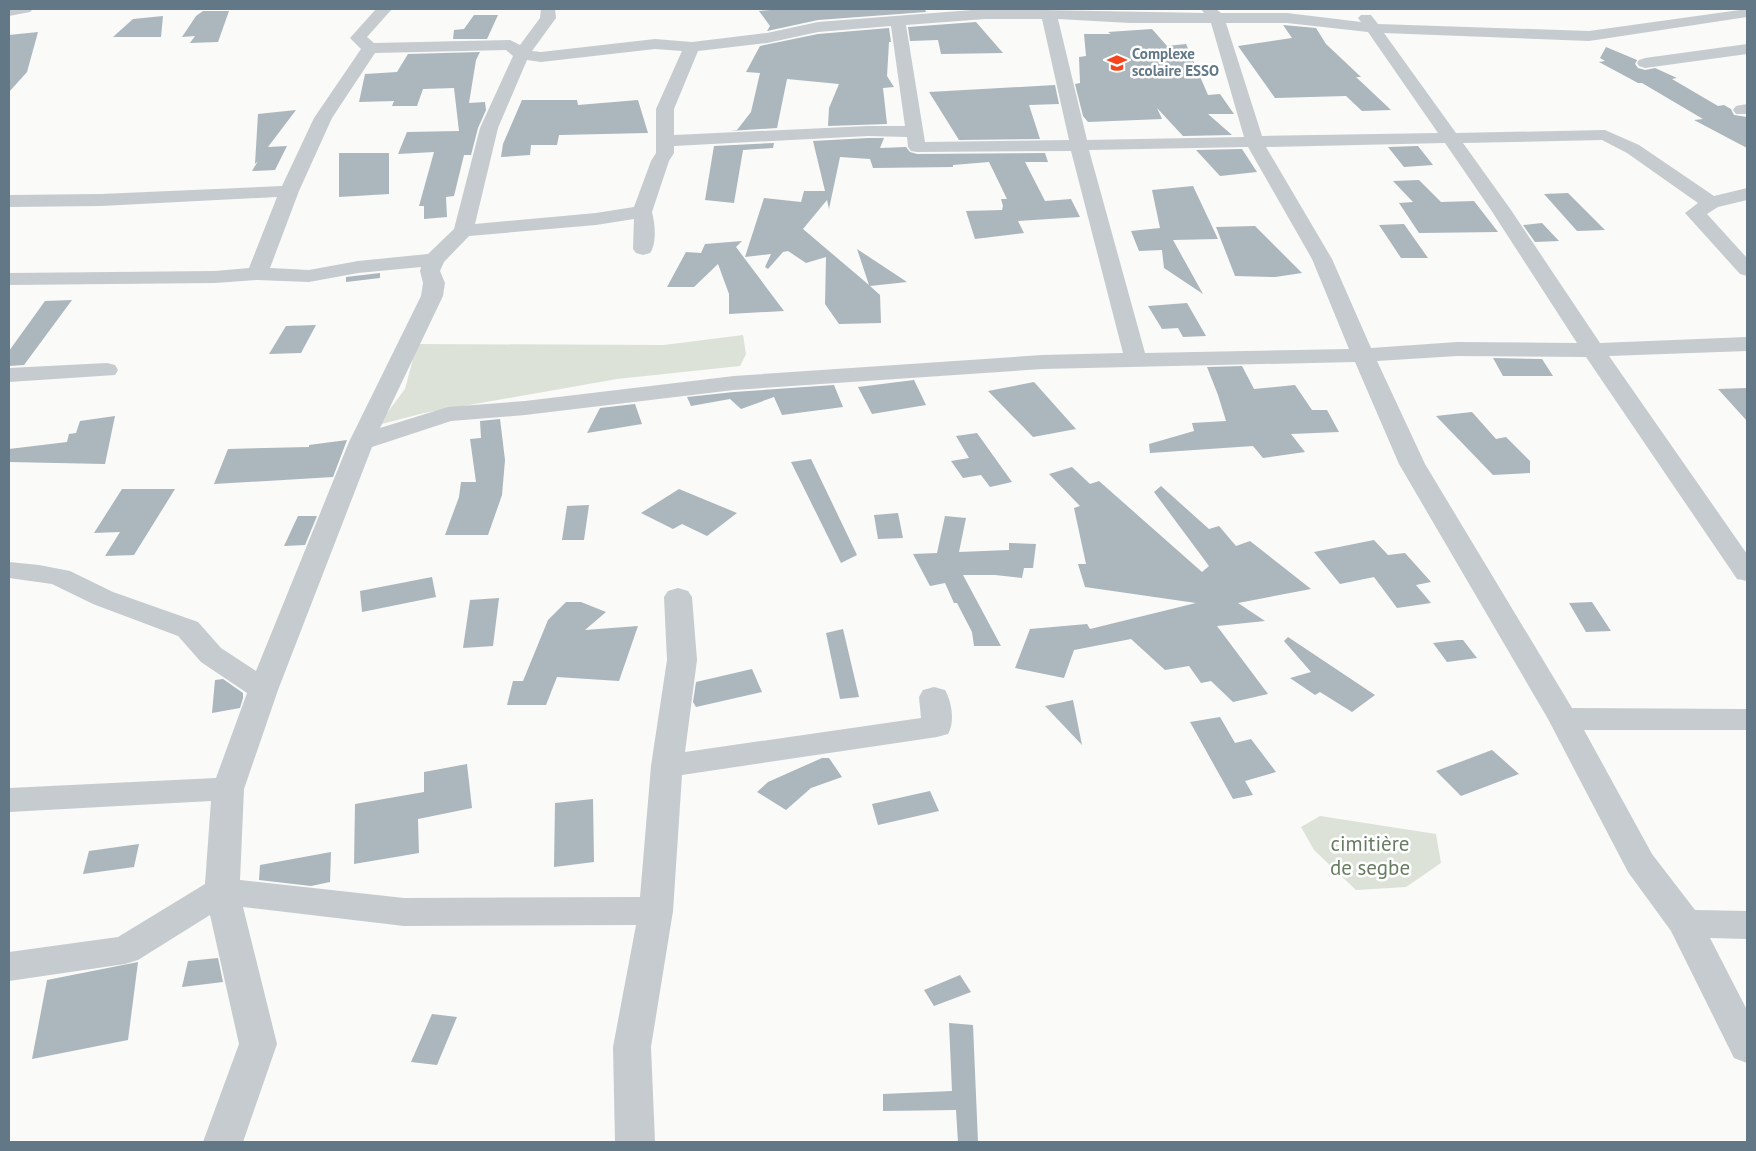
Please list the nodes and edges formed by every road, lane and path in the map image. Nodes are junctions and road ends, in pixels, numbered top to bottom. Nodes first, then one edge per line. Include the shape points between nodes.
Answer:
1 (25, 9) edge
2 (384, 9) edge
3 (548, 9) edge
4 (1359, 9) edge
5 (9, 11) edge
6 (1747, 12) edge
7 (1212, 13) edge
8 (1049, 14) junction
9 (806, 15) dead end
10 (898, 22) junction
11 (818, 27) junction
12 (1373, 28) junction
13 (692, 47) junction
14 (370, 48) junction
15 (1747, 49) edge
16 (521, 55) junction
17 (1645, 63) dead end
18 (915, 132) junction
19 (1451, 139) junction
20 (666, 141) junction
21 (1254, 141) junction
22 (1079, 146) junction
23 (289, 191) junction
24 (1747, 194) edge
25 (9, 201) edge
26 (1711, 204) junction
27 (642, 212) junction
28 (462, 231) junction
29 (643, 249) dead end
30 (434, 260) junction
31 (1747, 270) edge
32 (257, 274) junction
33 (9, 279) edge
34 (1747, 344) edge
35 (1593, 350) junction
36 (1363, 356) junction
37 (1136, 360) junction
38 (106, 370) dead end
39 (9, 374) edge
40 (360, 442) junction
41 (9, 570) edge
42 (1747, 573) edge
43 (678, 596) dead end
44 (263, 690) junction
45 (934, 696) dead end
46 (1563, 719) junction
47 (1747, 719) edge
48 (667, 766) junction
49 (228, 789) junction
50 (9, 800) edge
51 (222, 892) junction
52 (656, 911) junction
53 (1685, 922) junction
54 (1747, 925) edge
55 (9, 966) edge
56 (1747, 1047) edge
57 (223, 1142) edge
58 (635, 1142) edge

1 - 5 street
2 - 14 street via 358,38
3 - 16 street via 548,18
4 - 12 street
6 - 12 street via 1589,36
7 - 8 street via 1130,18
7 - 12 street
7 - 21 street
8 - 10 street via 985,14
8 - 22 street
9 - 11 street
10 - 11 street
10 - 18 street
11 - 13 street via 767,38
12 - 19 street
13 - 16 street via 655,44 540,57
13 - 20 street via 665,109
14 - 16 street via 510,45
14 - 23 street via 323,118
15 - 17 street
16 - 28 street via 490,128
18 - 20 street
18 - 22 street via 917,147
19 - 21 street
19 - 26 street via 1605,135 1633,149
19 - 35 street
20 - 27 street via 665,153
21 - 22 street
21 - 36 street via 1322,259
22 - 37 street
23 - 25 street
23 - 32 street
24 - 26 street
26 - 31 street via 1695,213
27 - 28 street
27 - 29 street
28 - 30 street
30 - 32 street via 358,267 310,276
30 - 40 street via 430,271 434,283 432,296
32 - 33 street via 215,278
34 - 35 street
35 - 36 street via 1456,349
35 - 42 street
36 - 37 street
36 - 46 street via 1412,464
37 - 40 street via 1042,362 734,383 448,414
38 - 39 street
40 - 44 street
41 - 44 street via 60,577 104,598 188,629 211,655
43 - 48 street via 682,660
44 - 49 street
45 - 48 street via 937,726
46 - 47 street
46 - 53 street via 1640,863
48 - 52 street
49 - 50 street
49 - 51 street
51 - 52 street via 404,912
51 - 55 street via 124,950
51 - 57 street via 258,1044
52 - 58 street via 632,1047
53 - 54 street
53 - 56 street

